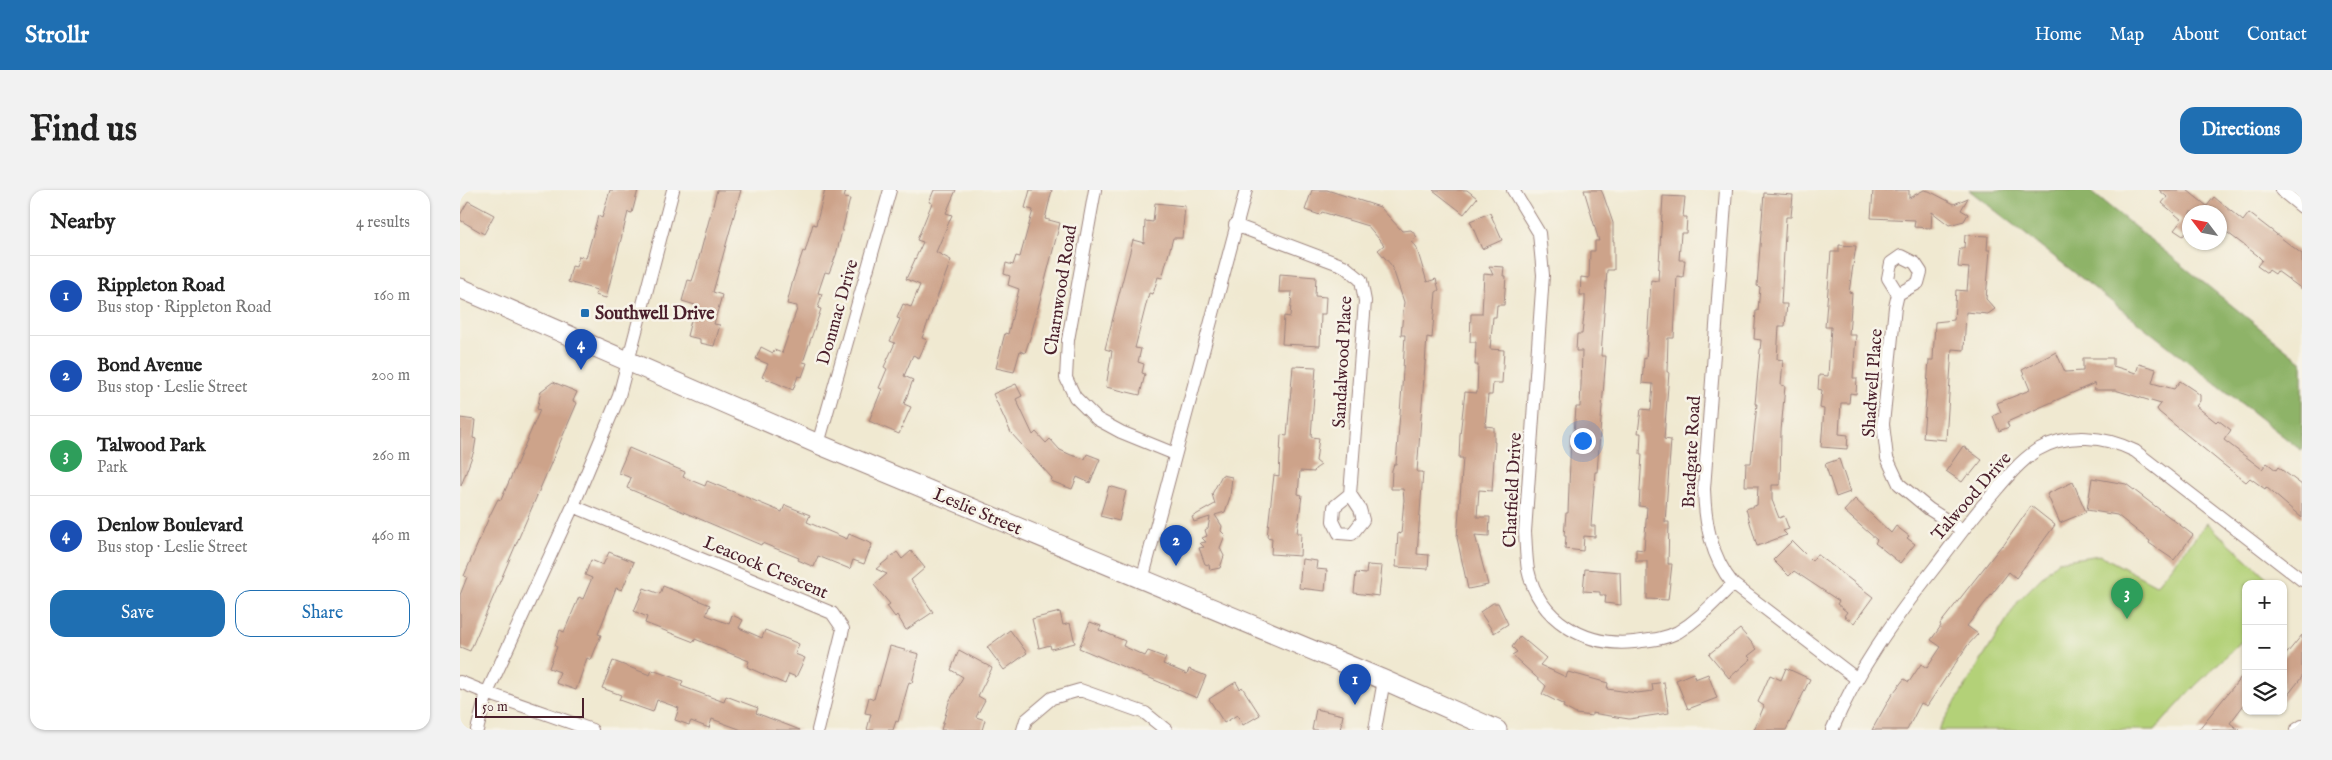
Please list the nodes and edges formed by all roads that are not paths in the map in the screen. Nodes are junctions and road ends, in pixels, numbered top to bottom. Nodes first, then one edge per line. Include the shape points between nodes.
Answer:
1 (673, 190) edge
2 (890, 190) edge
3 (1095, 190) edge
4 (1246, 190) edge
5 (1513, 190) edge
6 (1726, 190) edge
7 (2281, 190) edge
8 (2302, 206) edge
9 (1236, 225) junction
10 (460, 288) edge
11 (1898, 294) dead end
12 (629, 361) junction
13 (818, 444) junction
14 (1175, 454) junction
15 (1350, 494) dead end
16 (573, 506) junction
17 (1962, 530) junction
18 (1142, 580) junction
19 (2302, 580) edge
20 (1733, 584) junction
21 (1857, 679) junction
22 (1384, 680) junction
23 (460, 682) edge
24 (487, 693) junction
25 (2302, 726) edge
26 (477, 730) edge
27 (592, 730) edge
28 (818, 730) edge
29 (1023, 730) edge
30 (1166, 730) edge
31 (1374, 730) edge
32 (1497, 730) edge
33 (1832, 730) edge
34 (2296, 730) edge

1 - 12 street
2 - 13 street, Donmac Drive
3 - 14 street, Charnwood Road via 1068,340 1066,378 1075,397 1097,419
4 - 9 street
5 - 20 street, Chatfield Drive via 1539,233 1542,253 1525,532 1528,571 1541,600 1562,624 1578,634 1611,643 1630,642 1663,638 1678,632 1707,612
6 - 20 street, Bradgate Road via 1704,489 1710,539 1725,575
7 - 8 street
9 - 14 street
9 - 15 street, Sandalwood Place via 1344,266 1361,280 1365,301
10 - 12 main road, Leslie Street
11 - 17 street, Shadwell Place via 1883,424 1887,458 1899,484
12 - 13 main road, Leslie Street
12 - 16 street via 619,396
13 - 18 main road, Leslie Street
14 - 18 street
16 - 24 street
16 - 28 street, Leacock Crescent via 832,613 843,629
17 - 19 street, Talwood Drive via 2008,475 2038,450 2082,437 2100,438 2118,443 2152,462
17 - 21 street, Talwood Drive via 1892,622
18 - 22 main road, Leslie Street
20 - 21 street, Bradgate Road
21 - 33 street, Talwood Drive
22 - 31 street
22 - 32 main road, Leslie Street
23 - 24 street
24 - 26 street
24 - 27 street
25 - 34 street
29 - 30 street via 1026,720 1052,698 1080,690 1145,713

